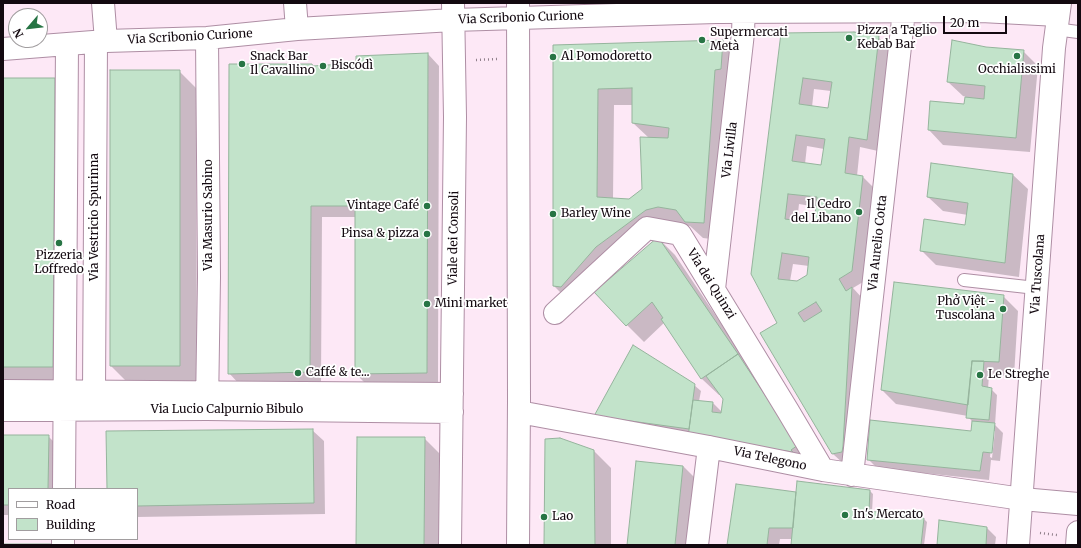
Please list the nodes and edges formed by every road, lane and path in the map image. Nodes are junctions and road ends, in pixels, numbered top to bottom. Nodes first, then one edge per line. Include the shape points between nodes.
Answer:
1 (103, 3) edge
2 (295, 3) edge
3 (744, 7) edge
4 (987, 7) edge
5 (518, 11) edge
6 (904, 11) junction
7 (453, 12) edge
8 (1058, 16) edge
9 (297, 29) junction
10 (1078, 32) edge
11 (207, 38) junction
12 (101, 42) junction
13 (67, 44) junction
14 (3, 49) edge
15 (499, 59) dead end
16 (472, 60) dead end
17 (964, 280) dead end
18 (1036, 288) junction
19 (714, 289) junction
20 (554, 313) dead end
21 (3, 391) edge
22 (94, 392) junction
23 (65, 401) junction
24 (207, 401) junction
25 (452, 403) junction
26 (3, 410) edge
27 (519, 412) junction
28 (709, 447) junction
29 (823, 470) junction
30 (852, 474) junction
31 (64, 488) edge
32 (1022, 498) junction
33 (1078, 504) edge
34 (1073, 538) edge
35 (1026, 539) edge
36 (450, 545) edge
37 (518, 545) edge
38 (697, 545) edge

1 - 12 street
2 - 9 street
3 - 5 street, Via Scribonio Curione
3 - 6 street, Via Scribonio Curione
3 - 19 street, Via Livilla
4 - 6 street, Via Scribonio Curione
4 - 8 street, Via Scribonio Curione
5 - 7 street, Via Scribonio Curione
5 - 27 street
6 - 30 street, Via Aurelio Cotta
7 - 9 street, Via Scribonio Curione
7 - 25 street, Viale dei Consoli via 455,117
8 - 10 lane
8 - 18 street, Via Tuscolana
9 - 11 street, Via Scribonio Curione
11 - 12 street, Via Scribonio Curione
11 - 24 street, Via Masurio Sabino
12 - 13 street, Via Scribonio Curione
12 - 22 street, Via Vestricio Spurinna
13 - 14 street, Via Scribonio Curione
13 - 23 street
15 - 16 path
17 - 18 lane
18 - 32 street, Via Tuscolana
19 - 20 street, Via dei Quinzi via 680,234 647,228
19 - 29 street, Via dei Quinzi
21 - 23 street, Via Lucio Calpurnio Bibulo
22 - 23 street, Via Lucio Calpurnio Bibulo
22 - 24 street, Via Lucio Calpurnio Bibulo
23 - 24 street, Via Lucio Calpurnio Bibulo
23 - 26 street, Via Lucio Calpurnio Bibulo
23 - 31 street
24 - 25 street, Via Lucio Calpurnio Bibulo
25 - 36 street, Viale dei Consoli
27 - 28 street, Via Telegono
27 - 37 street
28 - 29 street, Via Telegono
28 - 38 street
29 - 30 street, Via Telegono
30 - 32 street, Via Telegono
32 - 33 street, Via Telegono
32 - 35 street, Via Tuscolana
34 - 35 path

